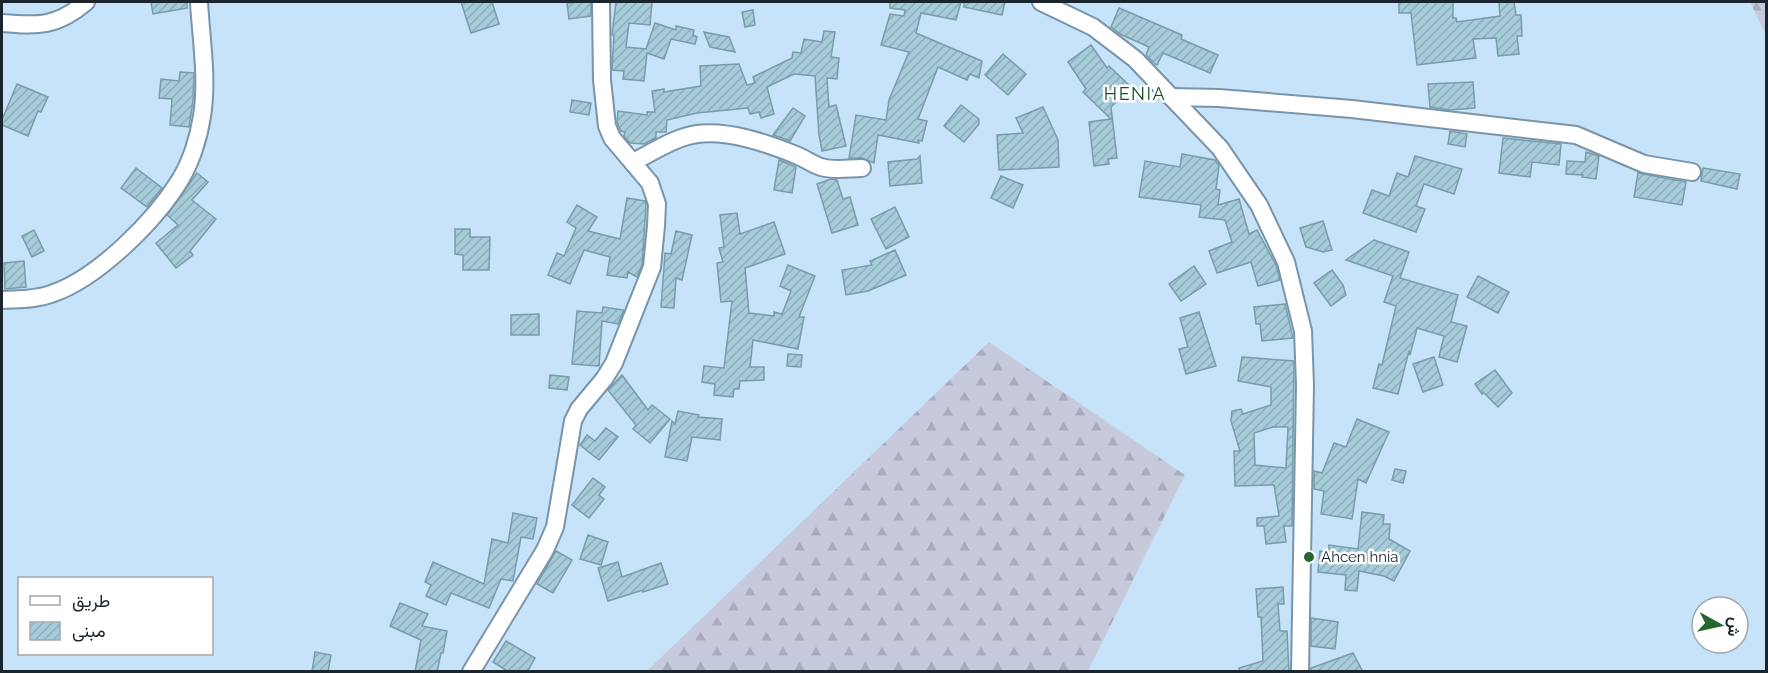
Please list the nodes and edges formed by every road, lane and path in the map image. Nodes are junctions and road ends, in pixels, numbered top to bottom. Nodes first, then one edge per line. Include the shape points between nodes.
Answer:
1 (86, 2) edge
2 (199, 2) edge
3 (601, 2) edge
4 (1041, 2) edge
5 (2, 23) edge
6 (1171, 97) junction
7 (633, 162) junction
8 (862, 168) dead end
9 (1692, 172) dead end
10 (2, 300) edge
11 (471, 672) edge
12 (1300, 672) edge

1 - 5 street via 64,18 45,25
2 - 10 street via 205,77 202,116 193,153 180,180 150,220 95,272 53,294
3 - 7 street via 607,126
4 - 6 street via 1093,27 1135,59
6 - 9 street via 1352,109 1576,135 1644,164
6 - 12 street via 1220,148 1259,205 1286,262 1303,331
7 - 8 street via 682,138 719,134 790,152 830,169
7 - 11 street via 650,183 657,204 652,267 614,363 573,421 555,527 545,550

